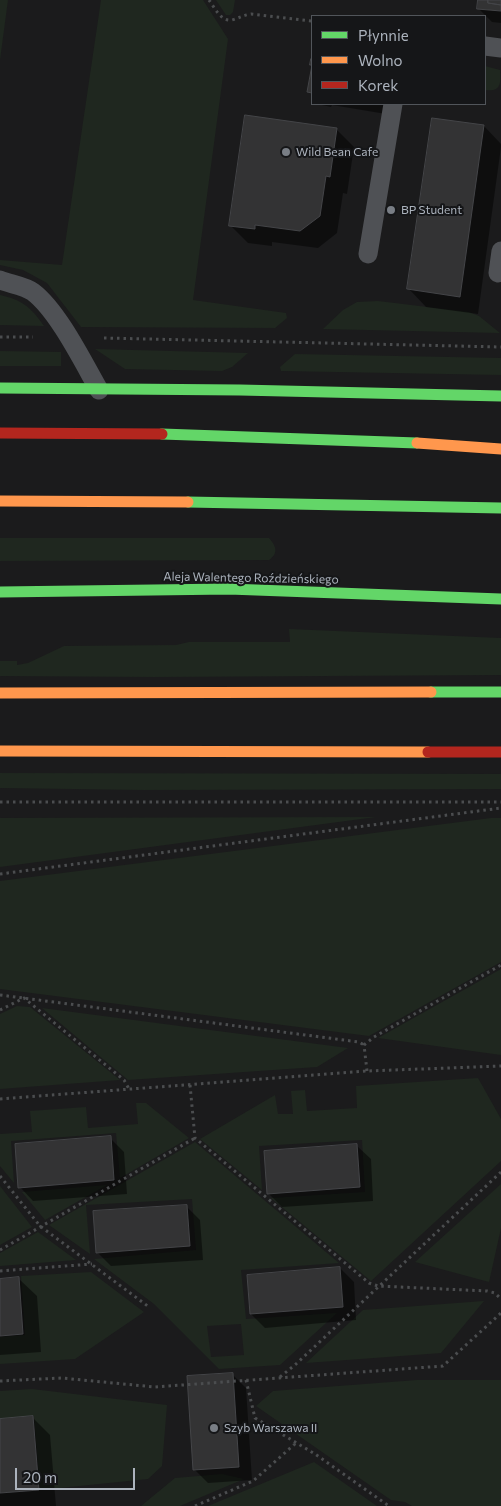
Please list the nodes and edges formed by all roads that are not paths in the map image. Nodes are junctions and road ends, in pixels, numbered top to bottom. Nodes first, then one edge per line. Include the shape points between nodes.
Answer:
1 (486, 46) edge
2 (501, 48) edge
3 (393, 105) edge
4 (501, 251) edge
5 (368, 254) dead end
6 (498, 273) dead end
7 (0, 280) edge
8 (0, 388) edge
9 (99, 390) junction
10 (501, 396) edge
11 (0, 433) edge
12 (501, 449) edge
13 (0, 501) edge
14 (501, 508) edge
15 (0, 592) edge
16 (501, 599) edge
17 (501, 692) edge
18 (0, 693) edge
19 (0, 751) edge
20 (501, 752) edge

1 - 2 lane
3 - 5 lane
4 - 6 lane
7 - 9 lane via 32,291 47,306
8 - 9 main road
9 - 10 main road
11 - 12 main road via 142,433
13 - 14 main road
15 - 16 main road, Aleja Walentego Roździeńskiego via 229,589
17 - 18 main road
19 - 20 main road

